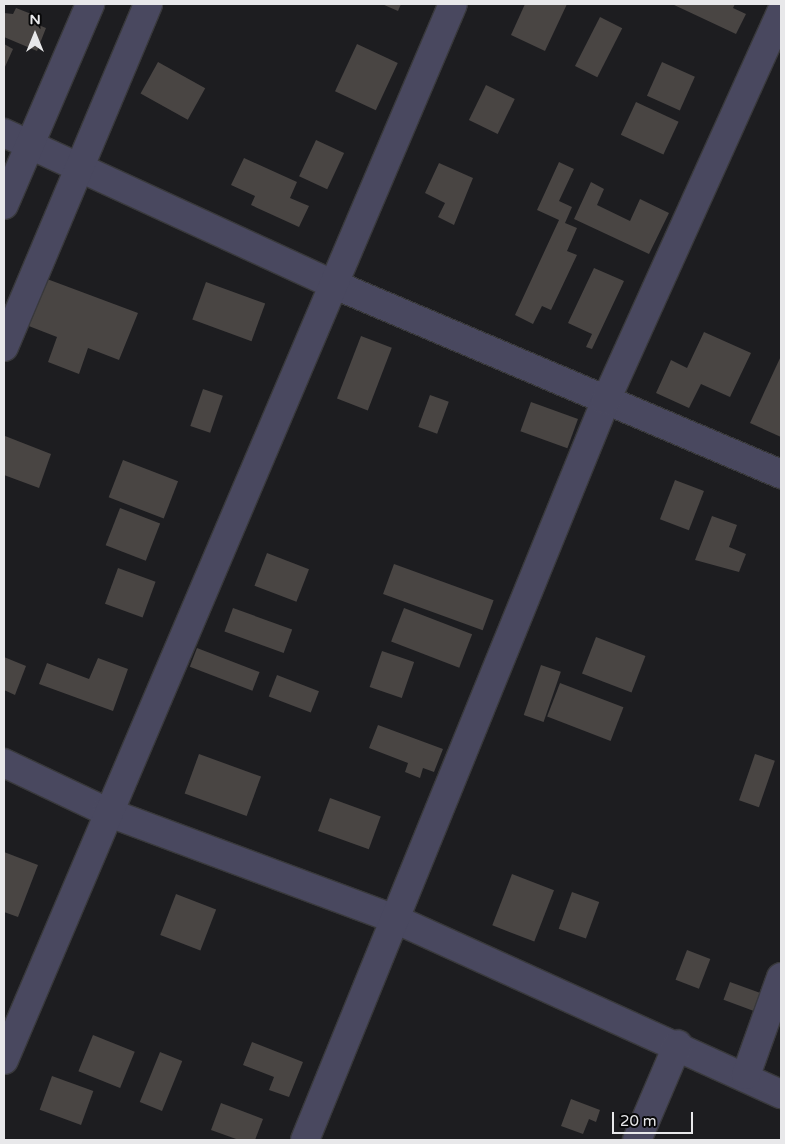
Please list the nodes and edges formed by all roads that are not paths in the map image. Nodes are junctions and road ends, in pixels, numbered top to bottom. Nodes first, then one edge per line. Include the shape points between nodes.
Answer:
1 (90, 4) edge
2 (148, 4) edge
3 (453, 4) edge
4 (781, 12) edge
5 (4, 133) edge
6 (29, 145) junction
7 (80, 168) junction
8 (4, 205) edge
9 (333, 284) junction
10 (4, 347) edge
11 (606, 400) junction
12 (781, 474) edge
13 (4, 764) edge
14 (107, 812) junction
15 (395, 919) junction
16 (781, 977) edge
17 (678, 1044) junction
18 (4, 1060) edge
19 (746, 1075) junction
20 (781, 1094) edge
21 (305, 1140) edge
22 (637, 1140) edge

1 - 6 street
2 - 7 street
3 - 9 street
4 - 11 street
5 - 6 street
6 - 7 street
6 - 8 street
7 - 9 street
7 - 10 street
9 - 11 street
9 - 14 street
11 - 12 street
11 - 15 street
13 - 14 street
14 - 15 street
14 - 18 street
15 - 17 street
15 - 21 street
16 - 19 street
17 - 19 street
17 - 22 street
19 - 20 street

